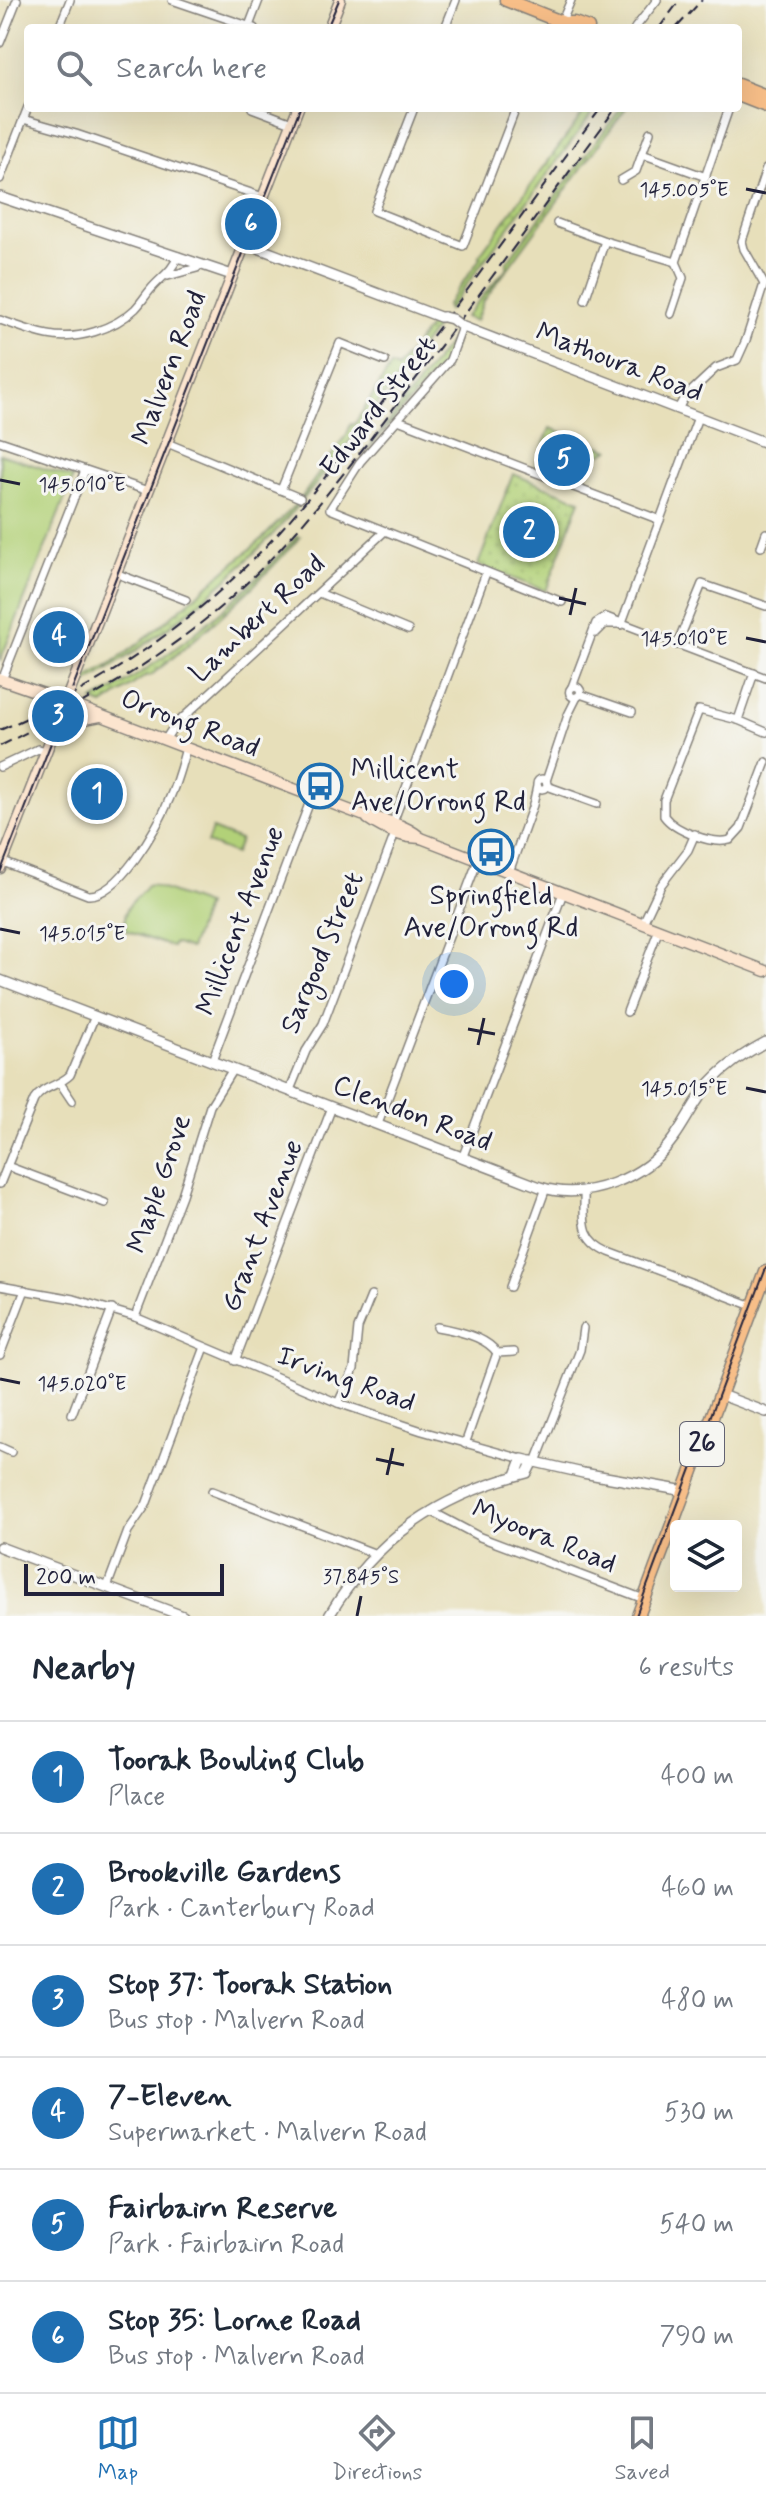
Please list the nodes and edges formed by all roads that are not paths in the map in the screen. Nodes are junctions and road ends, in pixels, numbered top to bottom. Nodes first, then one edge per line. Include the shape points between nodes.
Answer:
1 (17, 0) edge
2 (70, 0) edge
3 (172, 0) edge
4 (259, 0) edge
5 (340, 0) edge
6 (456, 0) edge
7 (571, 0) edge
8 (657, 0) edge
9 (511, 1) edge
10 (61, 24) edge
11 (242, 24) edge
12 (252, 24) edge
13 (331, 24) edge
14 (447, 24) edge
15 (562, 24) edge
16 (564, 24) edge
17 (638, 24) edge
18 (0, 43) edge
19 (742, 87) edge
20 (742, 96) edge
21 (763, 100) edge
22 (26, 112) edge
23 (263, 112) edge
24 (296, 112) edge
25 (412, 112) edge
26 (514, 112) edge
27 (728, 112) edge
28 (23, 119) junction
29 (292, 123) junction
30 (650, 132) dead end
31 (642, 154) junction
32 (766, 169) edge
33 (706, 177) junction
34 (0, 179) edge
35 (621, 180) dead end
36 (0, 197) edge
37 (263, 197) junction
38 (557, 223) dead end
39 (605, 241) junction
40 (245, 243) junction
41 (178, 256) junction
42 (676, 262) junction
43 (200, 264) junction
44 (232, 275) junction
45 (165, 276) junction
46 (585, 300) dead end
47 (671, 314) dead end
48 (0, 320) edge
49 (460, 325) junction
50 (385, 361) dead end
51 (678, 409) junction
52 (698, 417) junction
53 (398, 420) junction
54 (0, 441) edge
55 (167, 443) junction
56 (766, 443) edge
57 (85, 470) junction
58 (281, 490) junction
59 (148, 491) junction
60 (300, 498) dead end
61 (660, 520) junction
62 (384, 532) junction
63 (766, 533) edge
64 (761, 547) dead end
65 (115, 573) junction
66 (486, 573) junction
67 (319, 593) junction
68 (186, 600) dead end
69 (562, 602) dead end
70 (766, 606) edge
71 (621, 625) junction
72 (408, 630) dead end
73 (677, 645) junction
74 (754, 673) junction
75 (766, 678) edge
76 (1, 679) edge
77 (576, 692) junction
78 (64, 698) junction
79 (632, 712) dead end
80 (102, 716) junction
81 (738, 720) junction
82 (766, 732) edge
83 (52, 736) junction
84 (165, 740) junction
85 (186, 748) junction
86 (46, 751) junction
87 (766, 762) edge
88 (0, 767) edge
89 (542, 785) junction
90 (312, 796) junction
91 (597, 804) dead end
92 (664, 816) junction
93 (655, 820) dead end
94 (394, 828) junction
95 (695, 834) junction
96 (730, 840) junction
97 (735, 852) dead end
98 (478, 860) junction
99 (1, 865) edge
100 (509, 872) junction
101 (563, 893) junction
102 (643, 923) junction
103 (659, 929) junction
104 (766, 971) edge
105 (0, 980) edge
106 (627, 1012) dead end
107 (95, 1016) junction
108 (766, 1042) edge
109 (212, 1061) junction
110 (233, 1069) junction
111 (60, 1083) junction
112 (290, 1090) junction
113 (72, 1101) dead end
114 (332, 1107) junction
115 (378, 1124) junction
116 (463, 1156) junction
117 (7, 1166) junction
118 (0, 1184) edge
119 (546, 1188) junction
120 (584, 1190) junction
121 (105, 1203) dead end
122 (766, 1272) edge
123 (0, 1286) edge
124 (510, 1287) dead end
125 (25, 1290) junction
126 (371, 1296) dead end
127 (753, 1306) junction
128 (112, 1309) junction
129 (135, 1317) junction
130 (437, 1327) dead end
131 (583, 1328) dead end
132 (205, 1347) junction
133 (514, 1352) dead end
134 (497, 1353) junction
135 (0, 1355) edge
136 (235, 1361) junction
137 (721, 1395) junction
138 (338, 1403) junction
139 (766, 1412) edge
140 (72, 1414) dead end
141 (465, 1444) junction
142 (0, 1447) edge
143 (11, 1452) dead end
144 (530, 1461) junction
145 (212, 1491) dead end
146 (685, 1491) junction
147 (431, 1511) junction
148 (0, 1547) edge
149 (376, 1554) junction
150 (107, 1587) junction
151 (644, 1599) junction
152 (183, 1616) edge
153 (329, 1616) edge
154 (638, 1616) edge

1 - 18 street
2 - 10 street
3 - 11 street
4 - 12 street
5 - 13 main road
6 - 14 street
7 - 16 street
8 - 17 street
9 - 15 main road
19 - 21 main road
20 - 21 main road
22 - 28 street
23 - 29 street
24 - 29 main road, Malvern Road
25 - 26 street via 374,211 463,246
27 - 33 street
28 - 34 street
28 - 37 street
29 - 37 main road, Malvern Road
30 - 31 street
31 - 33 street
31 - 35 street via 636,171
32 - 51 street via 743,237 764,284 743,349 737,360 716,368
33 - 42 street
36 - 41 street
37 - 40 main road, Malvern Road
38 - 39 street
39 - 42 street
39 - 46 street
40 - 44 main road, Malvern Road
40 - 49 street, Mathoura Road, bridge
41 - 43 street
41 - 45 street
42 - 47 street via 683,278
43 - 44 street
43 - 45 street
44 - 55 main road, Malvern Road
45 - 48 street via 129,313 91,332 51,336
49 - 51 street, Mathoura Road
49 - 53 street, Edward Street via 450,360
50 - 58 street via 340,343
51 - 52 street, Mathoura Road
52 - 56 street, Mathoura Road
52 - 61 street
53 - 61 street
53 - 62 street, Edward Street via 330,506
54 - 57 street
55 - 58 street
55 - 59 main road, Malvern Road
57 - 59 street
57 - 76 street
58 - 60 street
59 - 65 main road, Malvern Road
61 - 71 street
62 - 66 street
62 - 67 street, Lambert Road
63 - 64 street
65 - 68 street
65 - 78 main road, Malvern Road
66 - 69 street
66 - 94 street, Sargood Street
67 - 72 street
67 - 84 street, Lambert Road
70 - 73 street via 702,584
71 - 73 street
71 - 77 street via 602,625 590,641
73 - 74 street
74 - 75 street
74 - 81 street
76 - 78 main road, Orrong Road
77 - 79 street
77 - 89 street
78 - 80 main road, Orrong Road, bridge
78 - 83 main road, Malvern Road, bridge
80 - 83 main road via 79,720
80 - 84 main road, Orrong Road
81 - 82 street
81 - 92 street via 697,706 664,800
83 - 86 main road, Malvern Road
84 - 85 main road, Orrong Road
85 - 90 main road, Orrong Road
85 - 99 street via 154,829 131,864 100,893 88,895
86 - 88 street via 38,749
86 - 99 main road, Malvern Road
87 - 96 street via 741,828
89 - 91 street
89 - 100 street
90 - 94 main road, Orrong Road via 377,826
90 - 109 street, Millicent Avenue
92 - 93 street
92 - 95 street
94 - 98 main road, Orrong Road via 409,838
94 - 112 street, Sargood Street via 323,1024
95 - 96 street
95 - 102 street
96 - 97 street
98 - 100 main road, Orrong Road
98 - 115 street
100 - 101 main road, Orrong Road
101 - 102 main road, Orrong Road
101 - 116 street
102 - 103 main road, Orrong Road
103 - 104 main road, Orrong Road
103 - 106 street
105 - 107 street, Clendon Road
107 - 109 street, Clendon Road
107 - 111 street via 74,1069
108 - 120 street, Clendon Road via 711,1082 671,1142 646,1167
109 - 110 street, Clendon Road
110 - 112 street, Clendon Road
110 - 129 street, Maple Grove via 210,1106
111 - 113 street
111 - 117 street via 36,1096
112 - 114 street, Clendon Road
114 - 115 street, Clendon Road
114 - 136 street, Grant Avenue
115 - 116 street, Clendon Road
116 - 119 street, Clendon Road
117 - 118 street
117 - 121 street
119 - 120 street, Clendon Road
119 - 124 street
120 - 127 street via 584,1224 594,1244
122 - 127 main road, 26
123 - 125 street, Irving Road
125 - 128 street, Irving Road
125 - 135 street
126 - 138 street via 358,1328 354,1369
127 - 137 main road, 26
128 - 129 street, Irving Road
128 - 140 street
129 - 132 street, Irving Road
130 - 134 street via 489,1344
131 - 144 street via 580,1350
132 - 136 street, Irving Road
132 - 150 street via 146,1505 128,1531
133 - 134 street
134 - 141 street
136 - 138 street, Irving Road
137 - 139 street
137 - 146 main road, 26
138 - 141 street, Irving Road
141 - 144 street, Irving Road
142 - 143 street
144 - 146 street, Irving Road
144 - 147 street via 516,1475 465,1492
145 - 149 street
146 - 151 main road, 26
147 - 149 street
147 - 151 street, Myoora Road via 480,1537
148 - 150 street
149 - 153 street
150 - 152 street
151 - 154 main road, 26

